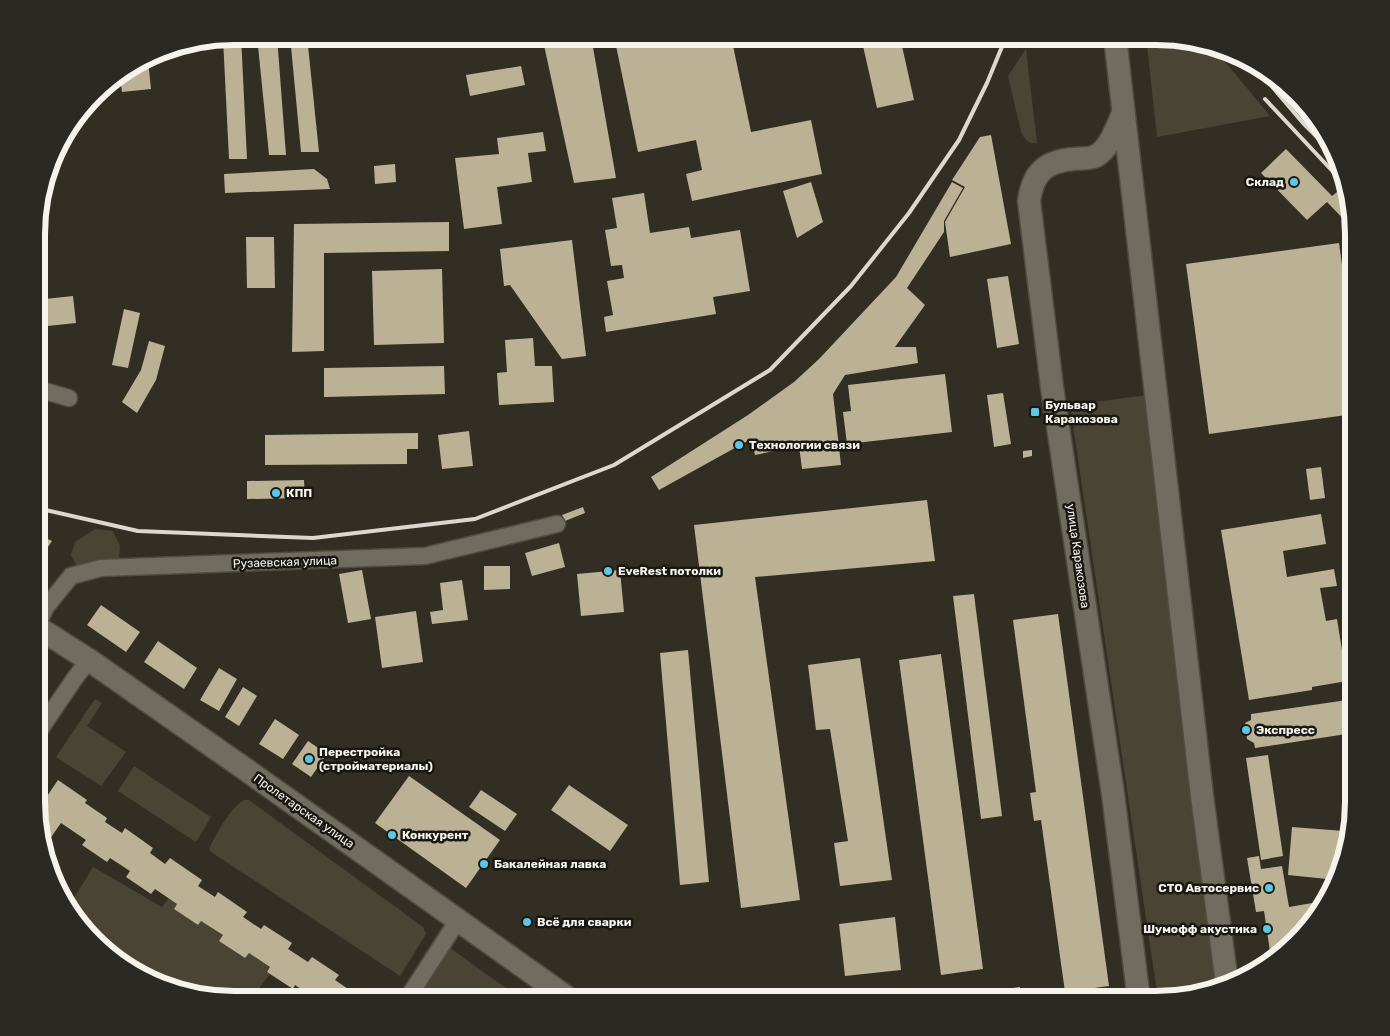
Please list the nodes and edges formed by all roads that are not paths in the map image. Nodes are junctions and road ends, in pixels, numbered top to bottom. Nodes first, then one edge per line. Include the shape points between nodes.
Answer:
1 (1115, 45) edge
2 (1123, 113) junction
3 (1094, 157) junction
4 (1132, 191) junction
5 (45, 391) edge
6 (68, 398) dead end
7 (556, 524) dead end
8 (45, 609) edge
9 (45, 631) edge
10 (89, 660) junction
11 (45, 722) edge
12 (458, 920) junction
13 (1226, 978) edge
14 (412, 991) edge
15 (557, 991) edge
16 (1138, 991) edge

1 - 2 main road
2 - 3 main road via 1106,146
2 - 4 main road
3 - 4 main road via 1115,166
3 - 16 main road, улица Каракозова via 1059,160 1046,166 1035,178 1029,201 1052,387 1111,784
4 - 13 main road
5 - 6 street
7 - 8 street, Рузаевская улица via 425,556 101,568 71,576
9 - 10 main road, Пролетарская улица
10 - 11 street
10 - 12 main road, Пролетарская улица
12 - 14 street
12 - 15 main road, Пролетарская улица

